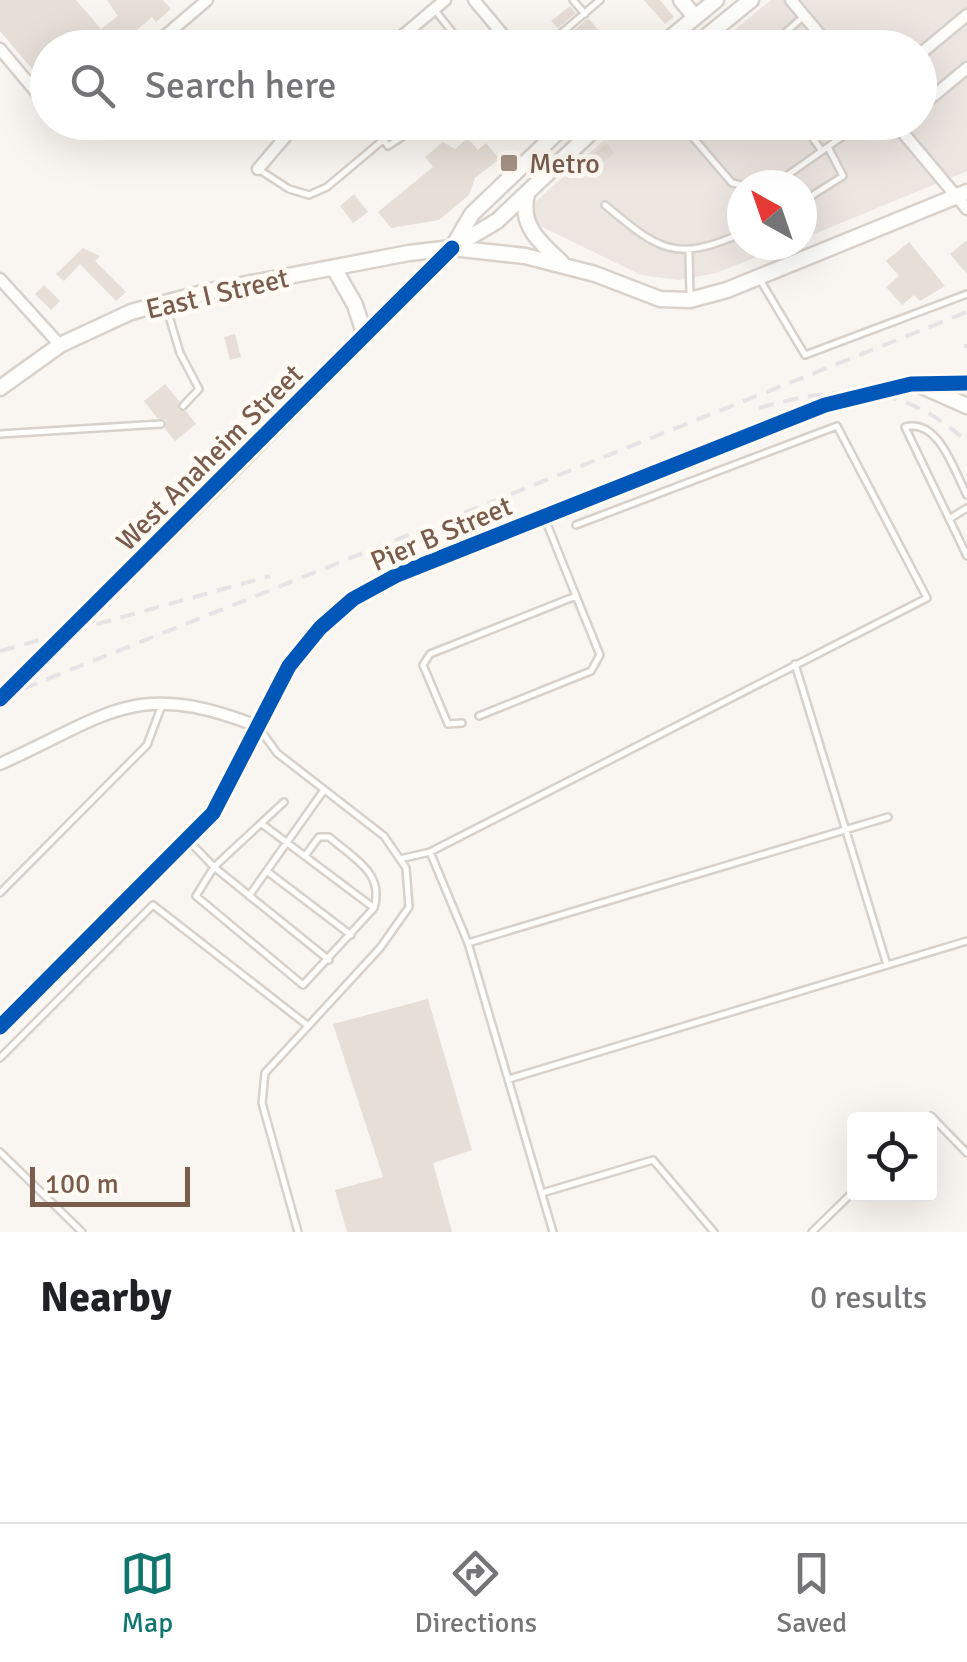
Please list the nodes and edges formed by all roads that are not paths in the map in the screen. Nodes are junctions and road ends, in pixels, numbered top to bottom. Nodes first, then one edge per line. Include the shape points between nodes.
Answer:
1 (208, 0) edge
2 (445, 0) edge
3 (474, 0) edge
4 (573, 0) edge
5 (600, 0) edge
6 (682, 0) edge
7 (716, 0) edge
8 (751, 0) edge
9 (792, 0) edge
10 (434, 9) junction
11 (584, 14) junction
12 (967, 15) edge
13 (804, 16) junction
14 (695, 17) junction
15 (172, 30) edge
16 (409, 30) edge
17 (451, 30) edge
18 (499, 30) edge
19 (565, 30) edge
20 (679, 30) edge
21 (714, 30) edge
22 (788, 30) edge
23 (816, 30) edge
24 (937, 40) edge
25 (0, 49) edge
26 (967, 68) edge
27 (30, 85) edge
28 (937, 93) edge
29 (283, 140) edge
30 (384, 140) edge
31 (392, 140) edge
32 (549, 140) edge
33 (582, 140) edge
34 (695, 140) edge
35 (817, 140) edge
36 (838, 140) edge
37 (912, 140) edge
38 (386, 143) junction
39 (825, 149) junction
40 (258, 169) joint
41 (795, 170) edge
42 (727, 177) edge
43 (528, 190) junction
44 (817, 192) edge
45 (962, 194) edge
46 (605, 205) dead end
47 (967, 210) edge
48 (727, 238) edge
49 (452, 248) junction
50 (689, 252) junction
51 (566, 266) junction
52 (334, 268) junction
53 (758, 275) junction
54 (0, 280) edge
55 (967, 294) edge
56 (690, 300) junction
57 (166, 302) junction
58 (364, 336) junction
59 (60, 345) junction
60 (911, 384) junction
61 (967, 384) edge
62 (0, 388) edge
63 (183, 406) dead end
64 (967, 406) edge
65 (161, 424) dead end
66 (0, 434) edge
67 (967, 495) edge
68 (967, 508) edge
69 (544, 516) junction
70 (949, 518) junction
71 (576, 525) dead end
72 (967, 556) edge
73 (576, 596) junction
74 (796, 664) junction
75 (0, 700) edge
76 (163, 703) junction
77 (478, 716) dead end
78 (462, 723) dead end
79 (257, 726) junction
80 (0, 764) edge
81 (324, 790) junction
82 (284, 802) dead end
83 (888, 817) dead end
84 (262, 824) junction
85 (846, 830) junction
86 (189, 840) junction
87 (288, 844) junction
88 (430, 852) junction
89 (304, 856) junction
90 (400, 859) junction
91 (214, 867) junction
92 (268, 872) junction
93 (0, 893) edge
94 (249, 896) junction
95 (374, 908) junction
96 (351, 935) junction
97 (967, 941) edge
98 (468, 943) junction
99 (329, 960) junction
100 (887, 965) junction
101 (308, 1026) junction
102 (0, 1027) edge
103 (0, 1058) edge
104 (509, 1079) junction
105 (937, 1122) edge
106 (0, 1152) edge
107 (967, 1154) edge
108 (542, 1193) junction
109 (847, 1198) edge
110 (82, 1232) edge
111 (298, 1232) edge
112 (553, 1232) edge
113 (714, 1232) edge
114 (812, 1232) edge

1 - 15 street
2 - 10 street
3 - 18 street
4 - 11 lane
5 - 11 lane
6 - 14 main road
7 - 14 main road
8 - 21 main road
9 - 13 street
10 - 16 street
10 - 17 lane
11 - 19 lane
12 - 24 street
13 - 22 lane
13 - 23 street
14 - 20 main road
25 - 27 street
26 - 28 street
29 - 40 street
30 - 38 lane
31 - 38 lane
32 - 49 main road, West Anaheim Street via 472,214
33 - 43 main road, West Anaheim Street
34 - 42 lane
35 - 39 lane
36 - 39 lane
37 - 45 street
38 - 40 lane via 310,194
39 - 41 lane
39 - 44 lane via 843,176
43 - 49 main road, West Anaheim Street via 496,221
43 - 51 main road via 522,211 530,230
45 - 47 street
45 - 53 main road
46 - 50 lane via 635,230
48 - 50 lane
49 - 51 main road
49 - 52 main road, East I Street
49 - 58 main road, West Anaheim Street
50 - 56 lane
51 - 56 main road via 660,299
52 - 57 main road, East I Street
52 - 58 main road via 356,305
53 - 55 lane via 806,355
53 - 56 main road
54 - 59 street
57 - 59 main road, East I Street
57 - 63 lane via 199,389
58 - 75 main road, West Anaheim Street, bridge
59 - 62 main road, East I Street
60 - 61 main road, Pier B Street
60 - 64 main road
60 - 69 main road, Pier B Street via 826,405
65 - 66 lane
67 - 70 lane via 935,435 926,427 905,427
68 - 70 lane
69 - 73 lane
69 - 79 main road, Pier B Street via 397,575 353,600 288,666
70 - 72 lane
71 - 74 lane via 838,426 927,598
73 - 77 lane via 600,655 591,672
73 - 78 lane via 430,654 423,665 448,724
74 - 85 lane
74 - 88 lane
76 - 79 street via 210,707
76 - 80 street via 113,710
76 - 93 lane via 147,746
79 - 81 lane via 277,753
79 - 86 main road, Pier B Street via 213,813
81 - 87 lane
81 - 90 lane via 384,836
82 - 84 lane
83 - 85 lane
84 - 87 lane
84 - 91 lane
85 - 98 lane
85 - 100 lane
86 - 91 lane
86 - 102 main road, Pier B Street
87 - 89 lane
87 - 92 lane
88 - 90 lane
88 - 98 lane
89 - 95 lane
89 - 95 lane via 329,836 378,882
90 - 101 lane via 409,908
91 - 94 lane
91 - 99 lane via 196,896 300,983 308,984
92 - 94 lane
92 - 96 lane
94 - 99 lane
95 - 96 lane
96 - 99 lane
97 - 100 lane
98 - 104 lane
100 - 104 lane
101 - 103 lane via 153,904
101 - 111 lane via 265,1074 262,1103
104 - 108 lane
105 - 107 lane
106 - 110 lane
108 - 112 lane
108 - 113 lane via 654,1160
109 - 114 lane

